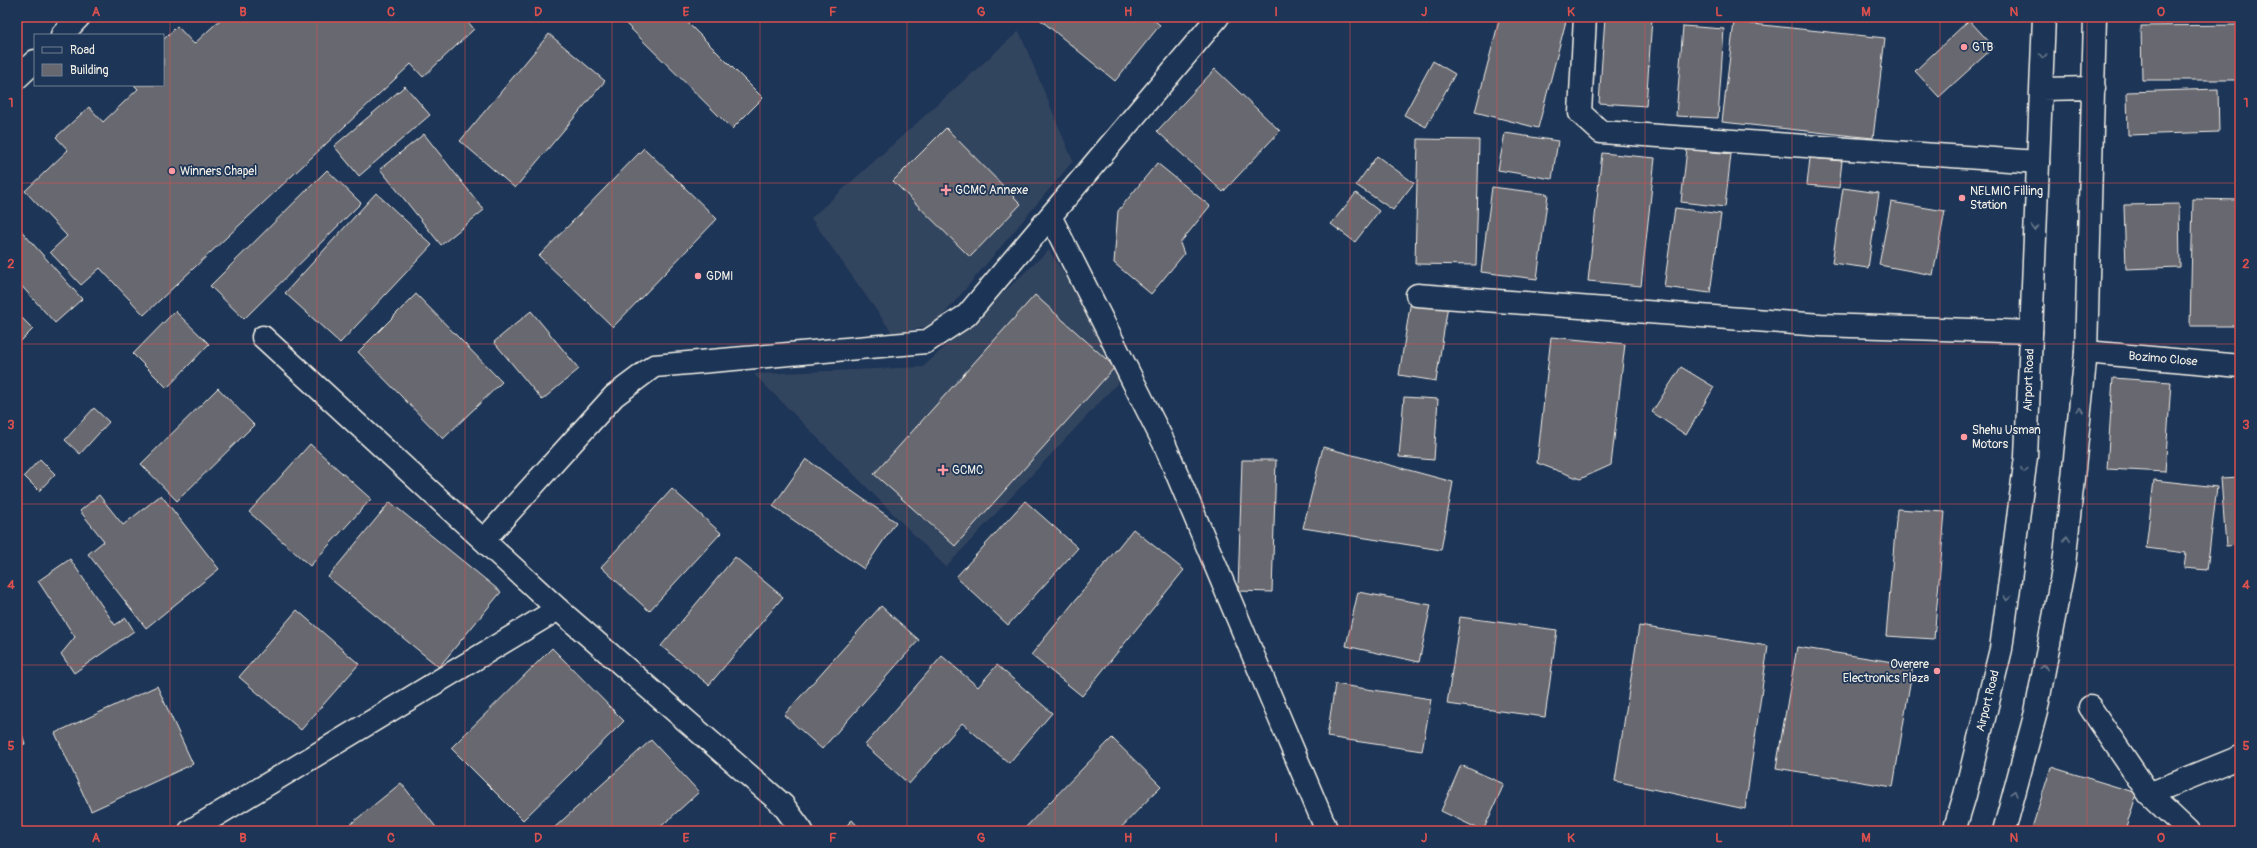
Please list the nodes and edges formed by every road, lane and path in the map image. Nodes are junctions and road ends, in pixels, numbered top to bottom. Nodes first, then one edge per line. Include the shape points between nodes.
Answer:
1 (79, 17) edge
2 (1218, 17) edge
3 (1585, 17) edge
4 (2044, 17) edge
5 (2095, 17) edge
6 (63, 34) edge
7 (34, 62) edge
8 (17, 78) edge
9 (2094, 88) junction
10 (2041, 89) junction
11 (2038, 162) junction
12 (1051, 218) junction
13 (1417, 295) dead end
14 (2031, 332) junction
15 (263, 336) dead end
16 (2086, 352) junction
17 (2240, 366) edge
18 (484, 540) junction
19 (558, 609) junction
20 (2090, 707) dead end
21 (2240, 757) edge
22 (2149, 794) junction
23 (190, 831) edge
24 (802, 831) edge
25 (1327, 831) edge
26 (1954, 831) edge
27 (2004, 831) edge
28 (2188, 831) edge

1 - 6 street
2 - 12 street
3 - 11 street via 1580,113 1601,132
4 -> 10 street, Airport Road
5 - 9 street
7 - 8 street
9 - 10 street
9 - 16 street
10 - 11 street, Airport Road
11 -> 14 street, Airport Road
12 - 18 street via 967,316 926,342 654,366 614,396
12 - 25 street via 1164,444
13 - 14 street via 1821,326
14 -> 26 street, Airport Road via 2026,457 2001,649
15 - 18 street
16 - 17 street, Bozimo Close
27 -> 16 street via 2036,712 2064,565
18 - 19 street
19 - 23 street
19 - 24 street via 783,806
20 - 22 street
21 - 22 street
22 - 28 street

